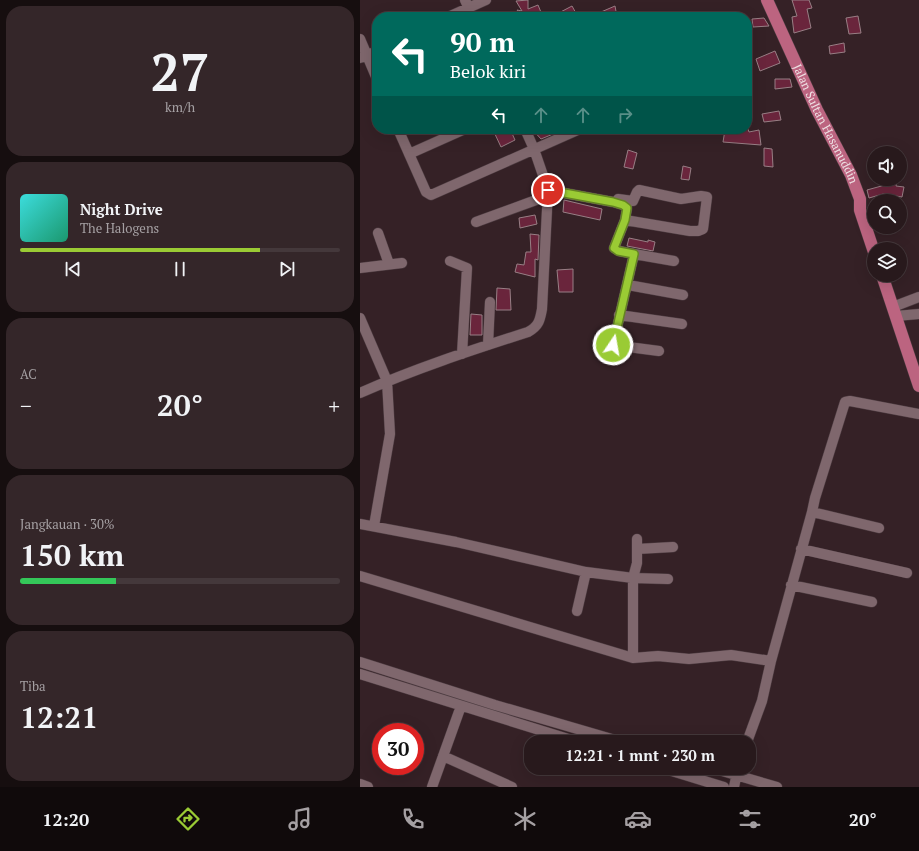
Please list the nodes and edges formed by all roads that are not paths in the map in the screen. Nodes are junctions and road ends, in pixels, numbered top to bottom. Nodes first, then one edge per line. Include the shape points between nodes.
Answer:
1 (486, 0) edge
2 (767, 0) edge
3 (467, 4) edge
4 (455, 12) edge
5 (360, 39) edge
6 (364, 57) edge
7 (372, 71) edge
8 (400, 134) edge
9 (454, 134) edge
10 (527, 134) edge
11 (568, 134) edge
12 (534, 149) junction
13 (409, 154) junction
14 (548, 193) junction
15 (860, 199) junction
16 (613, 202) junction
17 (625, 220) junction
18 (476, 222) dead end
19 (378, 233) dead end
20 (871, 242) edge
21 (877, 242) edge
22 (634, 254) junction
23 (450, 261) dead end
24 (674, 261) dead end
25 (402, 263) dead end
26 (389, 264) junction
27 (360, 268) edge
28 (885, 282) edge
29 (890, 282) edge
30 (628, 285) junction
31 (683, 295) dead end
32 (919, 297) edge
33 (490, 302) dead end
34 (898, 312) junction
35 (919, 314) edge
36 (619, 315) junction
37 (360, 318) edge
38 (682, 324) dead end
39 (488, 345) junction
40 (659, 351) dead end
41 (462, 354) junction
42 (919, 366) edge
43 (387, 381) junction
44 (919, 386) edge
45 (360, 393) edge
46 (919, 414) edge
47 (812, 512) junction
48 (360, 524) edge
49 (374, 526) junction
50 (879, 528) dead end
51 (637, 539) dead end
52 (673, 547) dead end
53 (637, 549) junction
54 (801, 549) junction
55 (586, 572) junction
56 (907, 574) dead end
57 (360, 576) edge
58 (633, 578) junction
59 (668, 579) dead end
60 (792, 585) junction
61 (872, 602) dead end
62 (577, 611) dead end
63 (633, 658) junction
64 (771, 661) junction
65 (360, 662) edge
66 (360, 674) edge
67 (461, 706) junction
68 (555, 735) edge
69 (598, 735) edge
70 (750, 735) edge
71 (444, 756) junction
72 (685, 775) edge
73 (736, 778) edge
74 (360, 784) edge
75 (368, 787) edge
76 (432, 787) edge
77 (512, 787) edge
78 (724, 787) edge
79 (777, 787) edge

1 - 3 street
2 - 15 main road, Jalan Sultan Hasanuddin via 817,110 851,175
3 - 4 street
5 - 6 street
6 - 7 street
8 - 13 street
9 - 13 street
10 - 12 street
11 - 12 street
12 - 13 street via 431,195 426,192
12 - 14 street
14 - 16 street
14 - 18 street
14 - 39 street via 542,309 539,322 528,332
15 - 20 main road, Jalan Sultan Hasanuddin via 860,210
15 - 21 main road
16 - 17 street via 627,208
16 - 17 street via 617,199 633,201 639,190 681,199 707,197 703,229 698,231
17 - 22 street via 614,248
19 - 26 street
22 - 24 street
22 - 30 street
23 - 41 street via 467,268
25 - 26 street
26 - 27 street
28 - 34 main road
29 - 34 main road
30 - 31 street
30 - 36 street
32 - 34 street
33 - 39 street
34 - 35 street
34 - 42 main road
34 - 44 main road
36 - 38 street
36 - 40 street via 613,345
37 - 43 street
39 - 41 street
41 - 43 street
43 - 45 street
43 - 49 street via 390,434
46 - 47 street via 846,401
47 - 50 street
47 - 54 street
48 - 49 street
49 - 55 street
51 - 53 street
52 - 53 street
53 - 58 street
54 - 56 street
54 - 60 street
55 - 58 street
55 - 62 street
57 - 63 street
58 - 59 street
58 - 63 street
60 - 61 street
60 - 64 street
63 - 64 street via 658,656 690,659 731,656
64 - 70 street via 762,701
65 - 69 street
66 - 67 street
67 - 68 street
67 - 71 street
71 - 76 street
71 - 77 street
72 - 78 street
73 - 79 street
74 - 75 street

